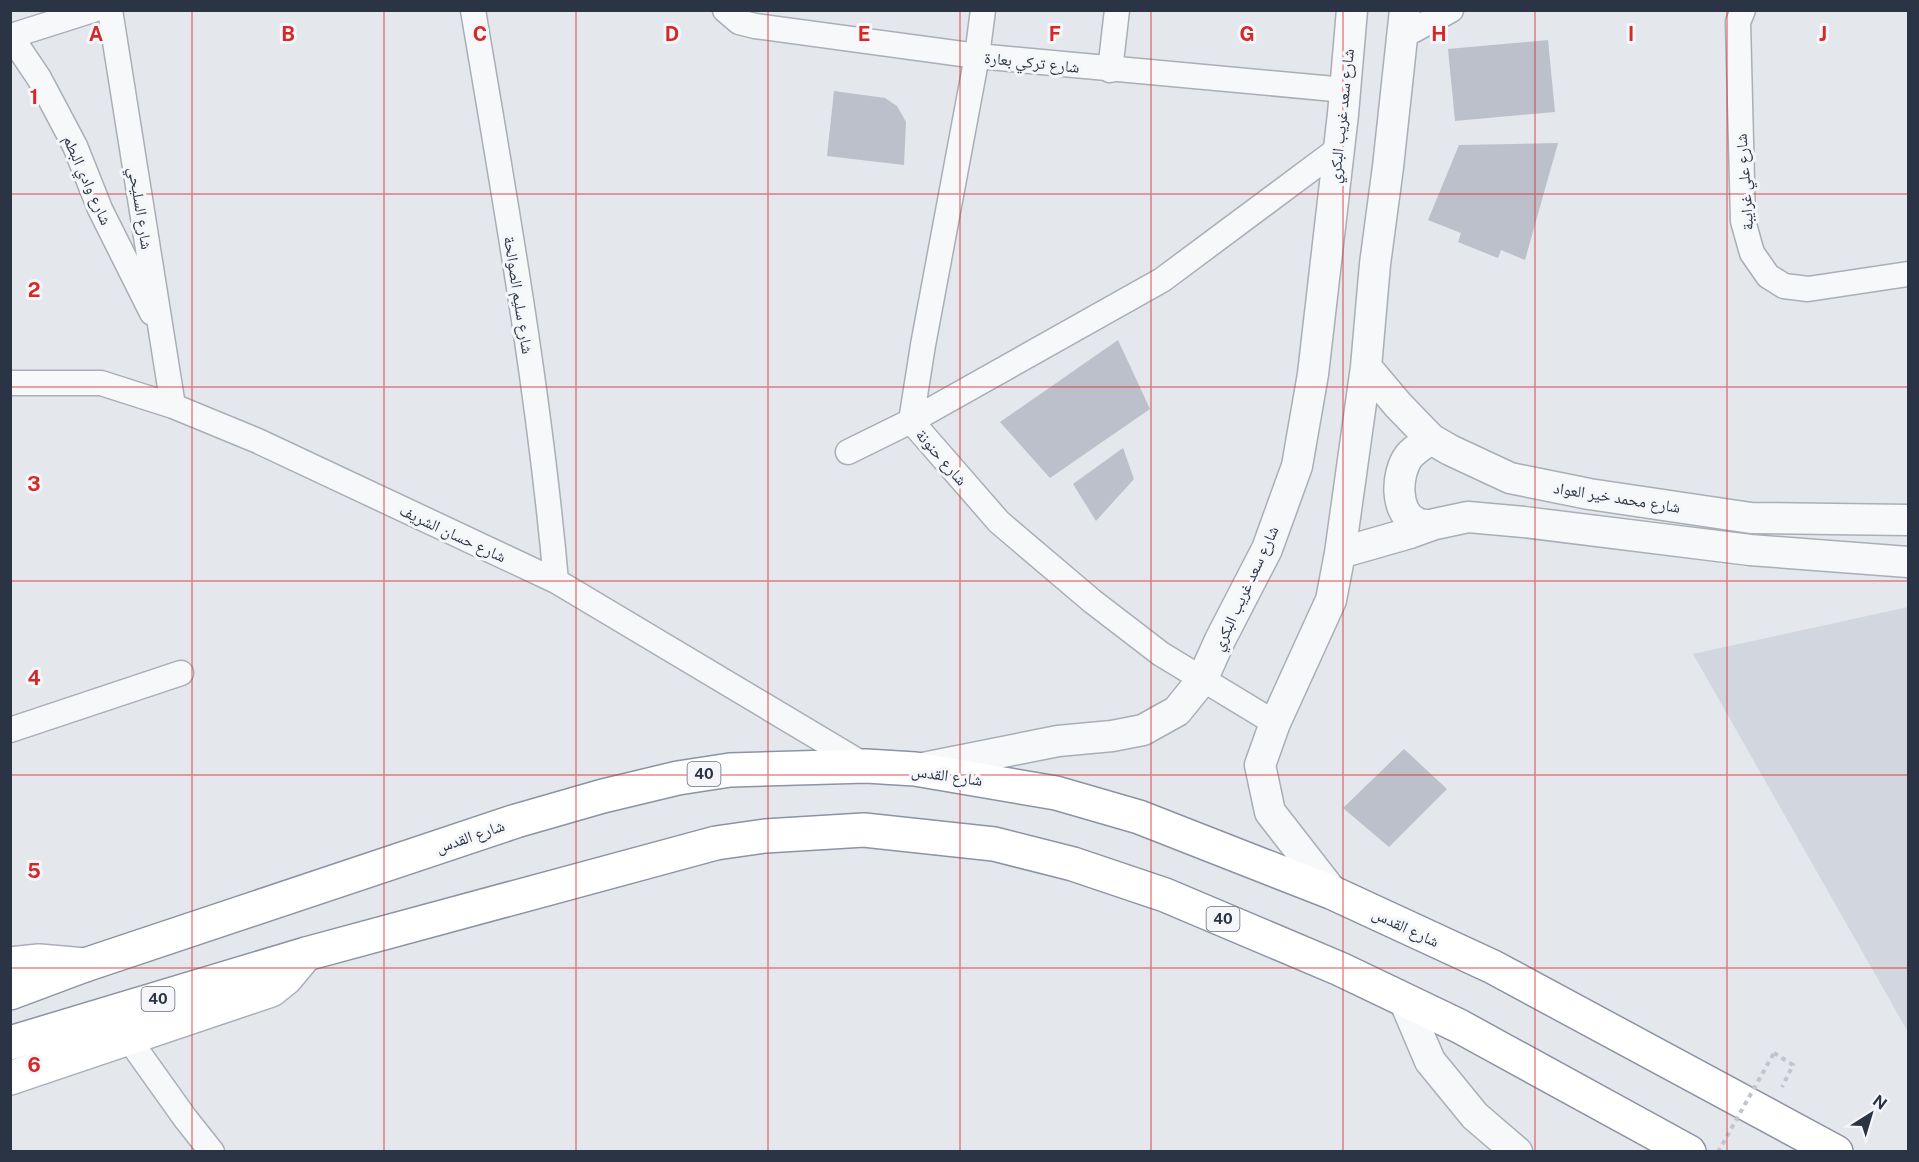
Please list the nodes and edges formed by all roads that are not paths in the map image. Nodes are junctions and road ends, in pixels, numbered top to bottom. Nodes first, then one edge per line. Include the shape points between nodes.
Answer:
1 (93, 10) edge
2 (111, 10) edge
3 (473, 10) edge
4 (725, 10) edge
5 (983, 10) edge
6 (1117, 10) edge
7 (1352, 10) edge
8 (1452, 10) edge
9 (1743, 10) edge
10 (1403, 24) edge
11 (11, 35) edge
12 (977, 56) junction
13 (1110, 70) junction
14 (1345, 90) junction
15 (1338, 149) junction
16 (1908, 274) edge
17 (160, 328) junction
18 (1366, 367) junction
19 (10, 383) edge
20 (173, 406) junction
21 (911, 421) junction
22 (1431, 439) junction
23 (848, 452) dead end
24 (1908, 520) edge
25 (1431, 525) junction
26 (1340, 553) junction
27 (1908, 562) edge
28 (556, 581) junction
29 (181, 673) dead end
30 (1202, 680) junction
31 (1275, 723) junction
32 (10, 730) edge
33 (866, 766) junction
34 (915, 770) junction
35 (1334, 892) junction
36 (306, 954) junction
37 (10, 964) edge
38 (85, 965) junction
39 (10, 993) edge
40 (1404, 1000) junction
41 (128, 1038) junction
42 (10, 1043) edge
43 (10, 1078) edge
44 (212, 1152) edge
45 (1517, 1152) edge
46 (1689, 1152) edge
47 (1836, 1152) edge

1 - 11 street
2 - 17 street, شارع السليحي
3 - 28 street, شارع سليم الصوالحة via 531,371
4 - 12 street, شارع تركي بعارة via 755,26
5 - 12 street, شارع حنونة
6 - 13 street
7 - 14 street, شارع سعد غريب البكري
8 - 10 street
9 - 16 street, شارع علي غرايبة via 1738,22 1743,221 1752,253 1768,276 1796,288
10 - 18 street
11 - 17 street, شارع وادي البطم via 75,146 100,209
12 - 13 street, شارع تركي بعارة
12 - 21 street, شارع حنونة
13 - 14 street, شارع تركي بعارة
14 - 15 street, شارع سعد غريب البكري
15 - 21 street via 1162,280
15 - 30 street, شارع سعد غريب البكري via 1313,374 1297,466 1267,549
17 - 20 street, شارع السليحي
18 - 22 street, شارع محمد خير العواد
18 - 26 street
19 - 20 street, شارع حسان الشريف via 101,383
20 - 28 street, شارع حسان الشريف via 258,441
21 - 23 street
21 - 30 street, شارع حنونة via 999,522 1092,601
22 - 24 street, شارع محمد خير العواد via 1510,478 1589,494 1751,518
22 - 25 street via 1409,456 1399,476 1409,517
25 - 26 street, شارع محمد خير العواد
25 - 27 street, شارع محمد خير العواد via 1468,517 1750,550
26 - 31 street via 1331,600
28 - 33 street, شارع حسان الشريف
29 - 32 street
30 - 31 street, شارع حنونة
30 - 34 street, شارع سعد غريب البكري via 1177,711 1143,730 1058,741
31 - 35 street via 1260,765 1270,812
33 - 34 main road, شارع القدس / 40
33 - 38 main road, شارع القدس / 40 via 730,770 603,796 516,821
34 - 35 main road, شارع القدس / 40 via 1056,793 1139,817
35 - 47 main road, شارع القدس / 40 via 1493,967
36 - 40 main road, 40 via 716,843 864,830 994,844 1073,864 1176,900
36 - 41 main road via 271,990
36 - 42 main road, 40
37 - 38 main road via 39,961
38 - 39 main road, شارع القدس / 40
40 - 45 street via 1430,1061 1475,1116
40 - 46 main road, 40 via 1469,1031
41 - 43 main road
41 - 44 street

